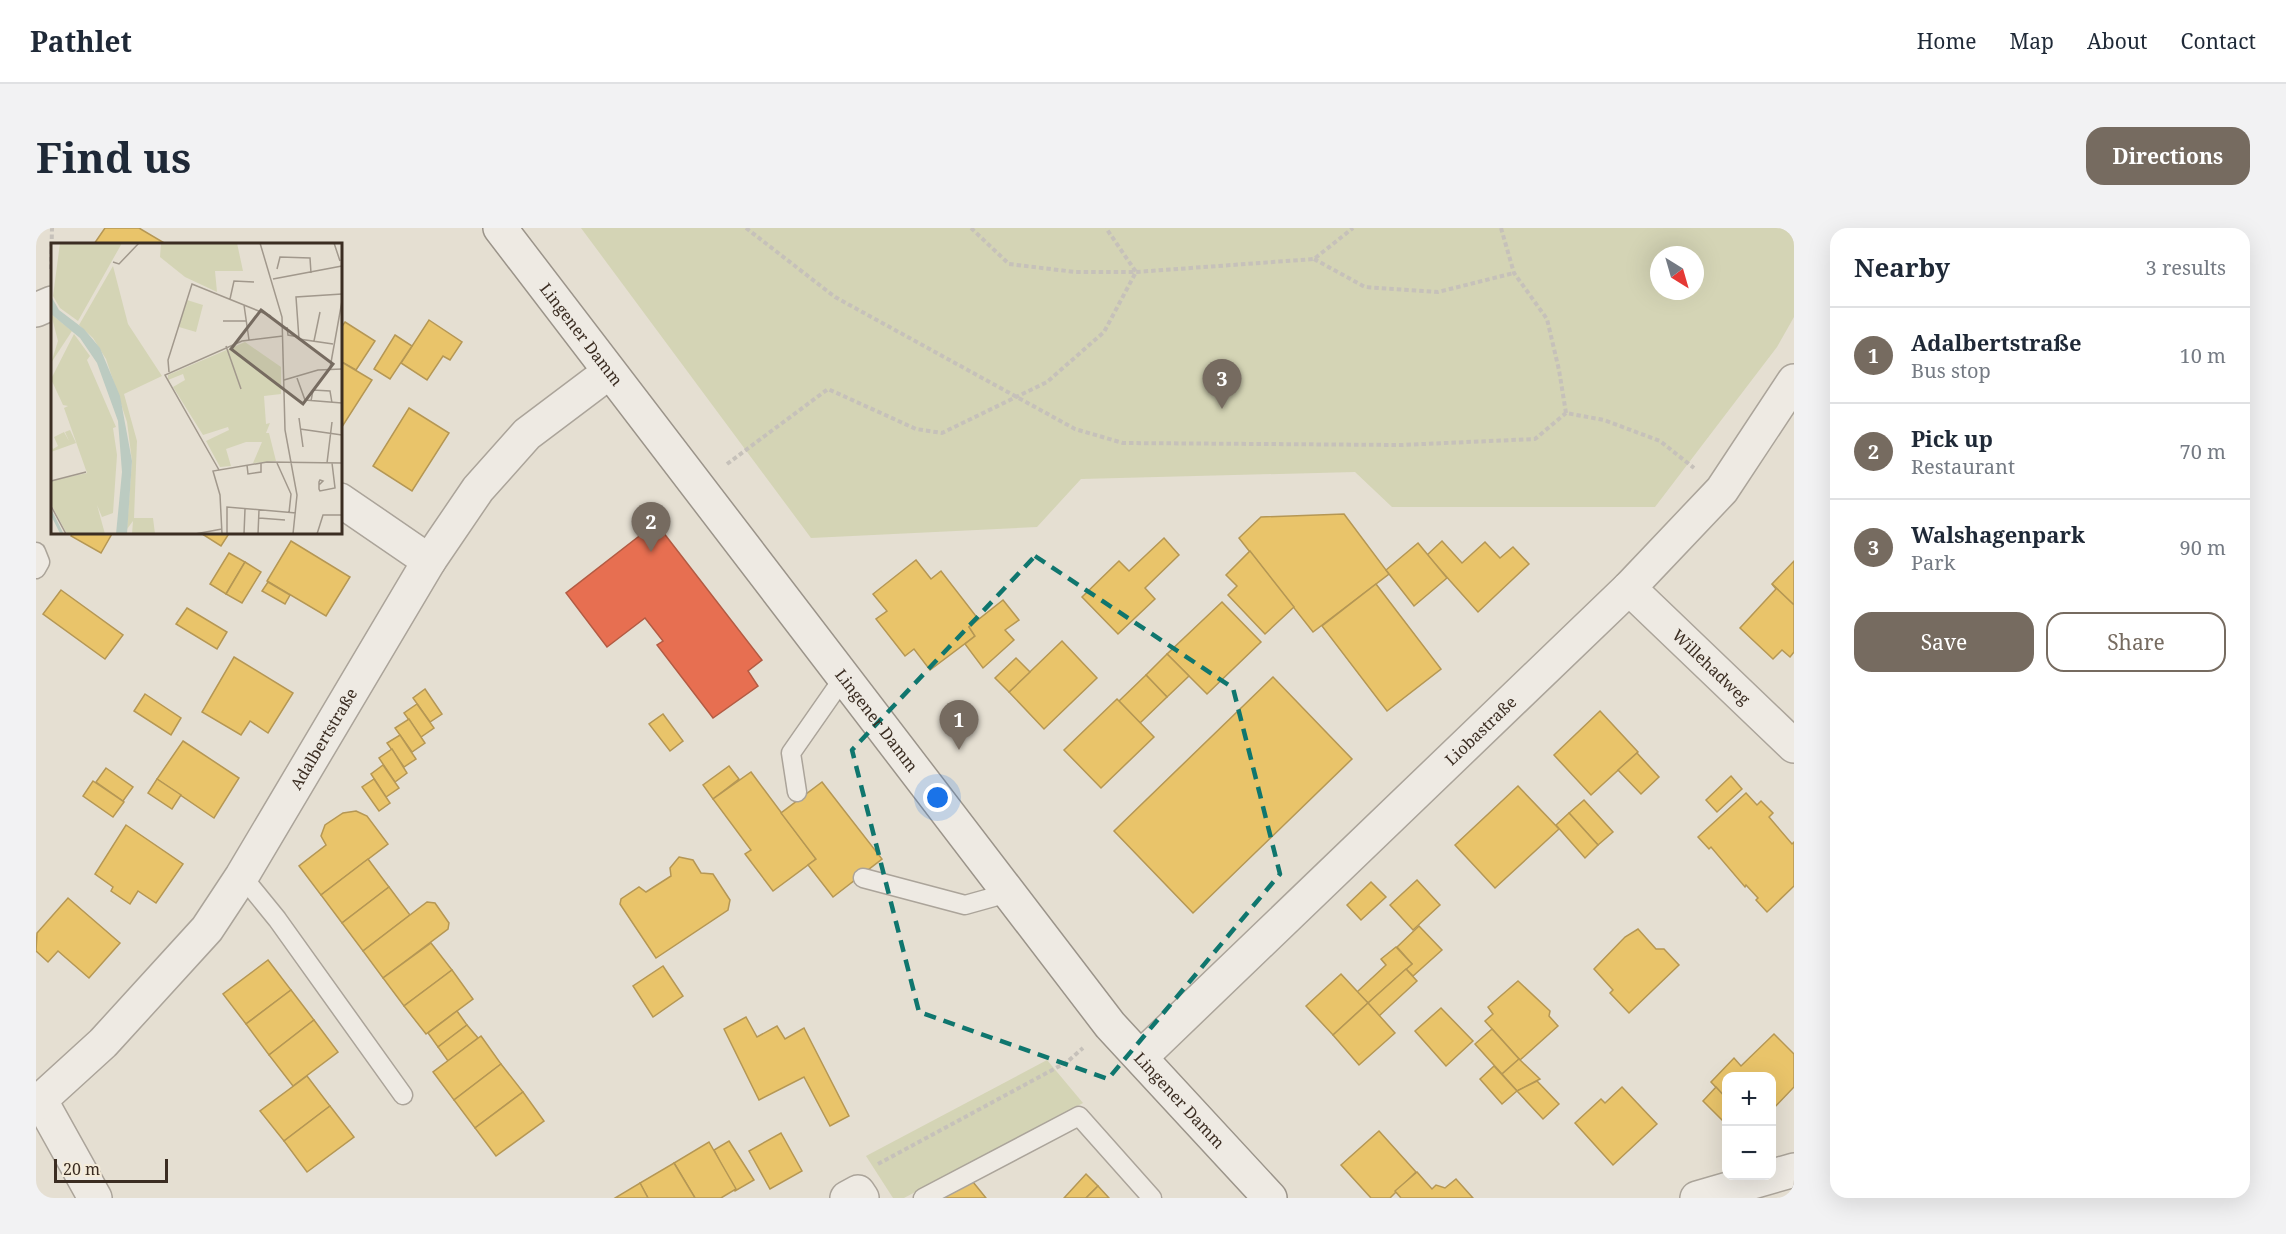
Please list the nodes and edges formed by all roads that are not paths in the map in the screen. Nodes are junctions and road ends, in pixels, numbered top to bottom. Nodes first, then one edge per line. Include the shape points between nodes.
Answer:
1 (500, 228) edge
2 (51, 303) edge
3 (36, 310) edge
4 (608, 373) junction
5 (1794, 381) edge
6 (342, 501) edge
7 (36, 552) edge
8 (429, 561) junction
9 (36, 569) edge
10 (1629, 588) junction
11 (844, 677) junction
12 (1794, 747) edge
13 (797, 792) dead end
14 (242, 876) junction
15 (863, 878) dead end
16 (1008, 893) junction
17 (1141, 1058) junction
18 (403, 1095) dead end
19 (38, 1102) edge
20 (1794, 1170) edge
21 (95, 1198) edge
22 (923, 1198) edge
23 (1152, 1198) edge
24 (1270, 1198) edge
25 (1697, 1198) edge

1 - 4 street, Lingener Damm
2 - 3 street
4 - 8 street, Adalbertstraße via 527,434 478,489
4 - 11 street, Lingener Damm
5 - 10 street, Liobastraße via 1722,490
6 - 8 street
7 - 9 lane via 40,562
8 - 14 street, Adalbertstraße
10 - 12 street, Willehadweg
10 - 17 street, Liobastraße
11 - 13 lane via 791,753
11 - 16 street, Lingener Damm
14 - 18 lane
14 - 19 street, Adalbertstraße via 207,929 103,1043
15 - 16 lane via 966,905
16 - 17 street, Lingener Damm via 1110,1025
17 - 24 street, Lingener Damm
19 - 21 street
20 - 25 street
22 - 23 lane via 1079,1116

